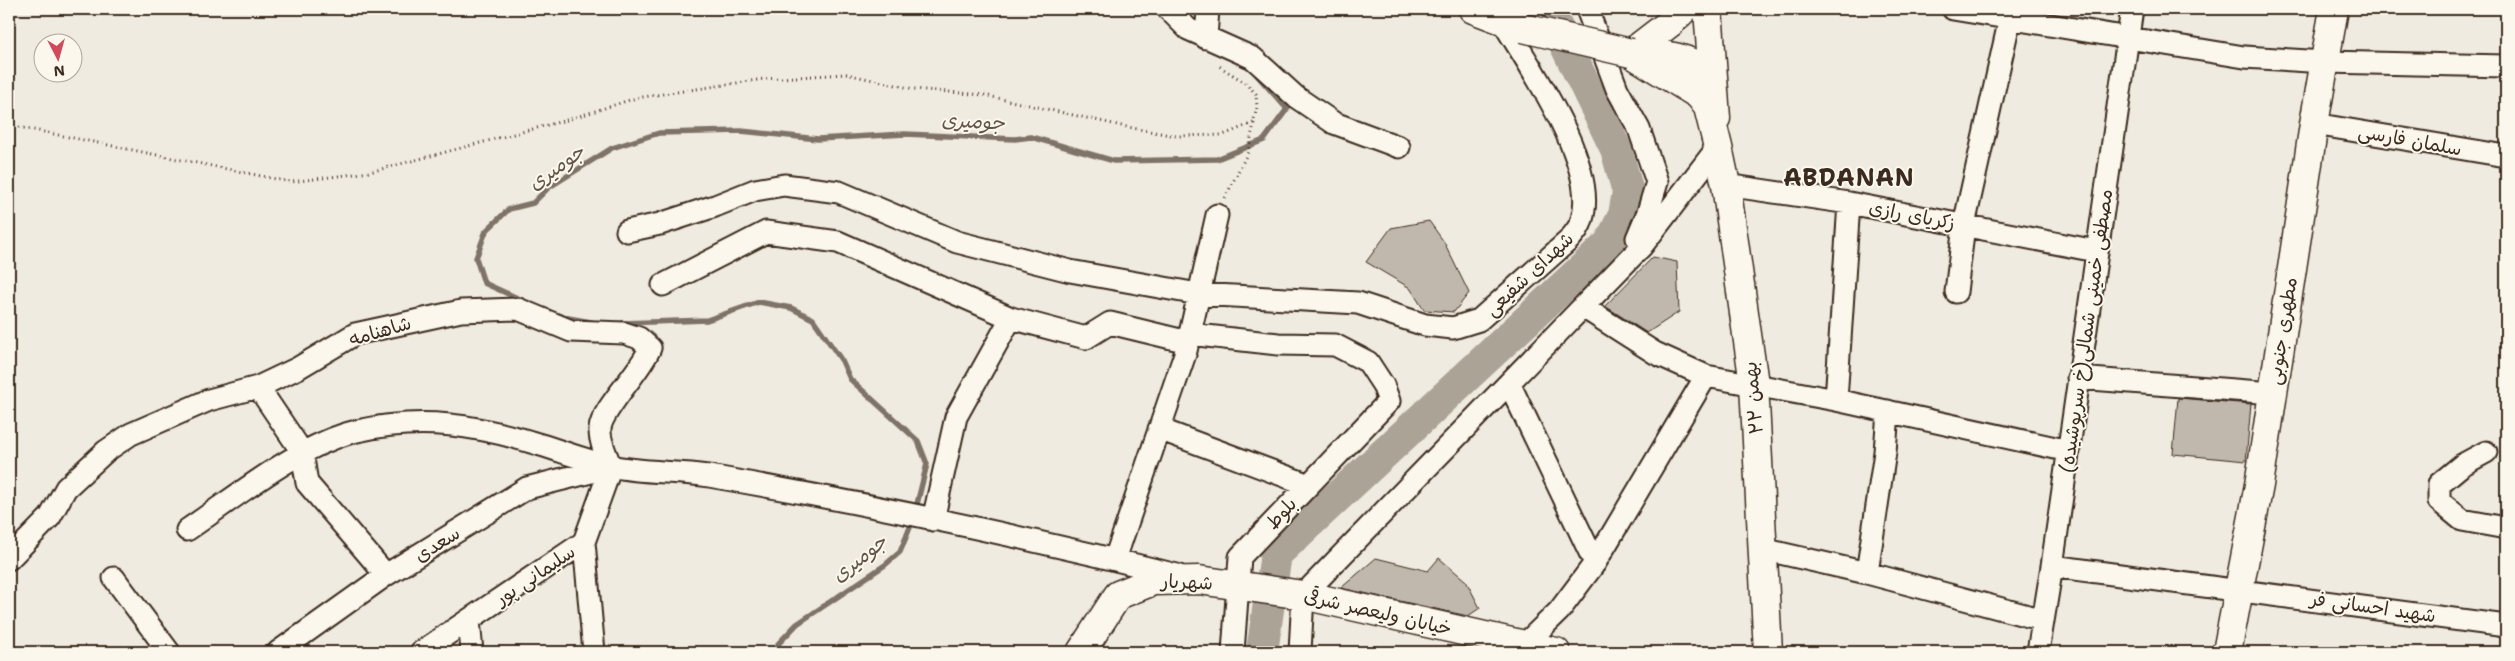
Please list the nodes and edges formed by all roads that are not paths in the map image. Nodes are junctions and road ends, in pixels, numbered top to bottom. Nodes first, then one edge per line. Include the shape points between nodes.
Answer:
1 (1168, 9) edge
2 (1208, 9) edge
3 (1473, 9) edge
4 (1587, 9) edge
5 (1684, 9) edge
6 (1954, 9) edge
7 (2132, 9) edge
8 (2334, 9) edge
9 (2011, 14) edge
10 (1708, 19) edge
11 (1523, 23) edge
12 (2128, 37) junction
13 (1206, 38) junction
14 (1631, 53) junction
15 (2324, 62) junction
16 (2506, 66) edge
17 (1712, 75) junction
18 (2314, 124) junction
19 (1399, 147) dead end
20 (1718, 147) junction
21 (2506, 156) edge
22 (1726, 185) junction
23 (1849, 203) junction
24 (1217, 215) road end
25 (1964, 225) junction
26 (627, 231) dead end
27 (2096, 252) junction
28 (1626, 262) junction
29 (663, 285) dead end
30 (1956, 292) dead end
31 (1198, 294) junction
32 (1583, 307) junction
33 (1011, 318) junction
34 (1189, 333) junction
35 (1706, 376) junction
36 (2078, 378) junction
37 (1509, 383) junction
38 (1754, 384) junction
39 (258, 387) junction
40 (2272, 393) junction
41 (1836, 400) junction
42 (1888, 411) junction
43 (1159, 429) junction
44 (2069, 451) junction
45 (302, 452) junction
46 (2486, 452) dead end
47 (611, 466) junction
48 (1309, 485) junction
49 (940, 522) junction
50 (2506, 528) edge
51 (187, 530) dead end
52 (584, 542) junction
53 (1762, 550) junction
54 (9, 558) edge
55 (1115, 559) junction
56 (1595, 563) junction
57 (2052, 566) junction
58 (1867, 573) junction
59 (386, 575) junction
60 (114, 578) dead end
61 (1199, 580) junction
62 (1237, 585) junction
63 (2239, 589) junction
64 (1295, 594) junction
65 (469, 620) junction
66 (2043, 620) junction
67 (2506, 626) edge
68 (1488, 645) edge
69 (1524, 645) junction
70 (160, 649) edge
71 (278, 652) edge
72 (421, 652) edge
73 (472, 652) edge
74 (594, 652) edge
75 (1081, 652) edge
76 (1232, 652) edge
77 (1300, 652) edge
78 (1556, 652) edge
79 (1768, 652) edge
80 (2038, 652) edge
81 (2227, 652) edge

1 - 13 street via 1188,29
2 - 13 street
3 - 11 main road
4 - 28 street via 1617,89 1640,129 1657,182
5 - 14 main road
6 - 9 street
7 - 12 street, مصطفی خمینی شمالی(خ سرپوشیده)
8 - 15 main road, مطهری جنوبی
9 - 12 street
9 - 25 street
10 - 14 main road via 1676,44
10 - 17 main road
11 - 14 main road, bridge
11 - 31 street, شهدای شفیعی via 1571,144 1585,205 1579,227 1568,241 1479,320 1454,328 1425,325 1358,303
12 - 15 street via 2244,57
12 - 27 street, مصطفی خمینی شمالی(خ سرپوشیده)
13 - 19 street via 1253,58 1296,97 1334,123
14 - 17 main road via 1677,56
14 - 20 main road via 1699,95 1708,108
15 - 16 street
15 - 18 main road, مطهری جنوبی
17 - 20 main road
18 - 21 street, سلمان فارسی
18 - 40 main road, مطهری جنوبی
20 - 22 main road, ۲۲ بهمن
20 - 28 street
22 - 23 street, زکریای رازی
22 - 38 main road, ۲۲ بهمن
23 - 25 street, زکریای رازی
23 - 41 street
24 - 31 street
25 - 27 street, زکریای رازی
25 - 30 street
26 - 31 street, شهدای شفیعی via 660,224 755,190 784,185 839,192 957,242 1070,271
27 - 36 street, مصطفی خمینی شمالی(خ سرپوشیده)
28 - 32 street
29 - 33 street via 766,232 838,242
31 - 34 street
32 - 35 street via 1655,353
32 - 37 street
33 - 34 street via 1086,338 1110,323
33 - 49 street via 956,417
34 - 43 street
34 - 48 street, بلوط via 1278,344 1335,345 1368,362 1389,401
35 - 38 street
35 - 56 street
36 - 40 street
36 - 44 street, مصطفی خمینی شمالی(خ سرپوشیده)
37 - 56 street
37 - 64 street
38 - 41 street
38 - 53 main road, ۲۲ بهمن
39 - 45 street
39 - 47 street, شاهنامه via 298,368 354,334 461,311 518,309 571,331 639,338 650,348 645,361 605,416 600,429
39 - 54 street, شاهنامه via 209,400 141,428 120,442 66,488 50,517
40 - 63 main road, مطهری جنوبی
41 - 42 street
42 - 44 street
42 - 58 street
43 - 48 street
43 - 55 street
44 - 57 street, مصطفی خمینی شمالی(خ سرپوشیده)
45 - 47 street via 356,431 430,422 467,426
45 - 51 street
45 - 59 street via 307,483
46 - 50 street via 2438,484 2438,501 2462,520
47 - 49 street via 706,476
47 - 52 street, سلیمانی پور
47 - 59 street, سعدی via 527,488
48 - 62 street, بلوط via 1240,557
49 - 55 street
52 - 65 street, سلیمانی پور
52 - 74 street
53 - 58 street
53 - 79 main road, ۲۲ بهمن
55 - 61 street
56 - 69 street via 1559,611
57 - 63 street, شهید احسانی فر
57 - 66 street, مصطفی خمینی شمالی(خ سرپوشیده)
58 - 66 street
59 - 71 street, سعدی
60 - 70 street
61 - 62 main road, شهریار
61 - 75 main road, شهریار via 1153,581 1118,595
62 - 64 main road, شهریار
62 - 76 street, بلوط
63 - 67 street, شهید احسانی فر
63 - 81 main road, مطهری جنوبی
64 - 68 main road, خیابان ولیعصر شرقی
64 - 77 street
65 - 72 street, سلیمانی پور
65 - 73 street
66 - 80 street, مصطفی خمینی شمالی(خ سرپوشیده)
68 - 69 main road, خیابان ولیعصر شرقی
69 - 78 main road, خیابان ولیعصر شرقی

